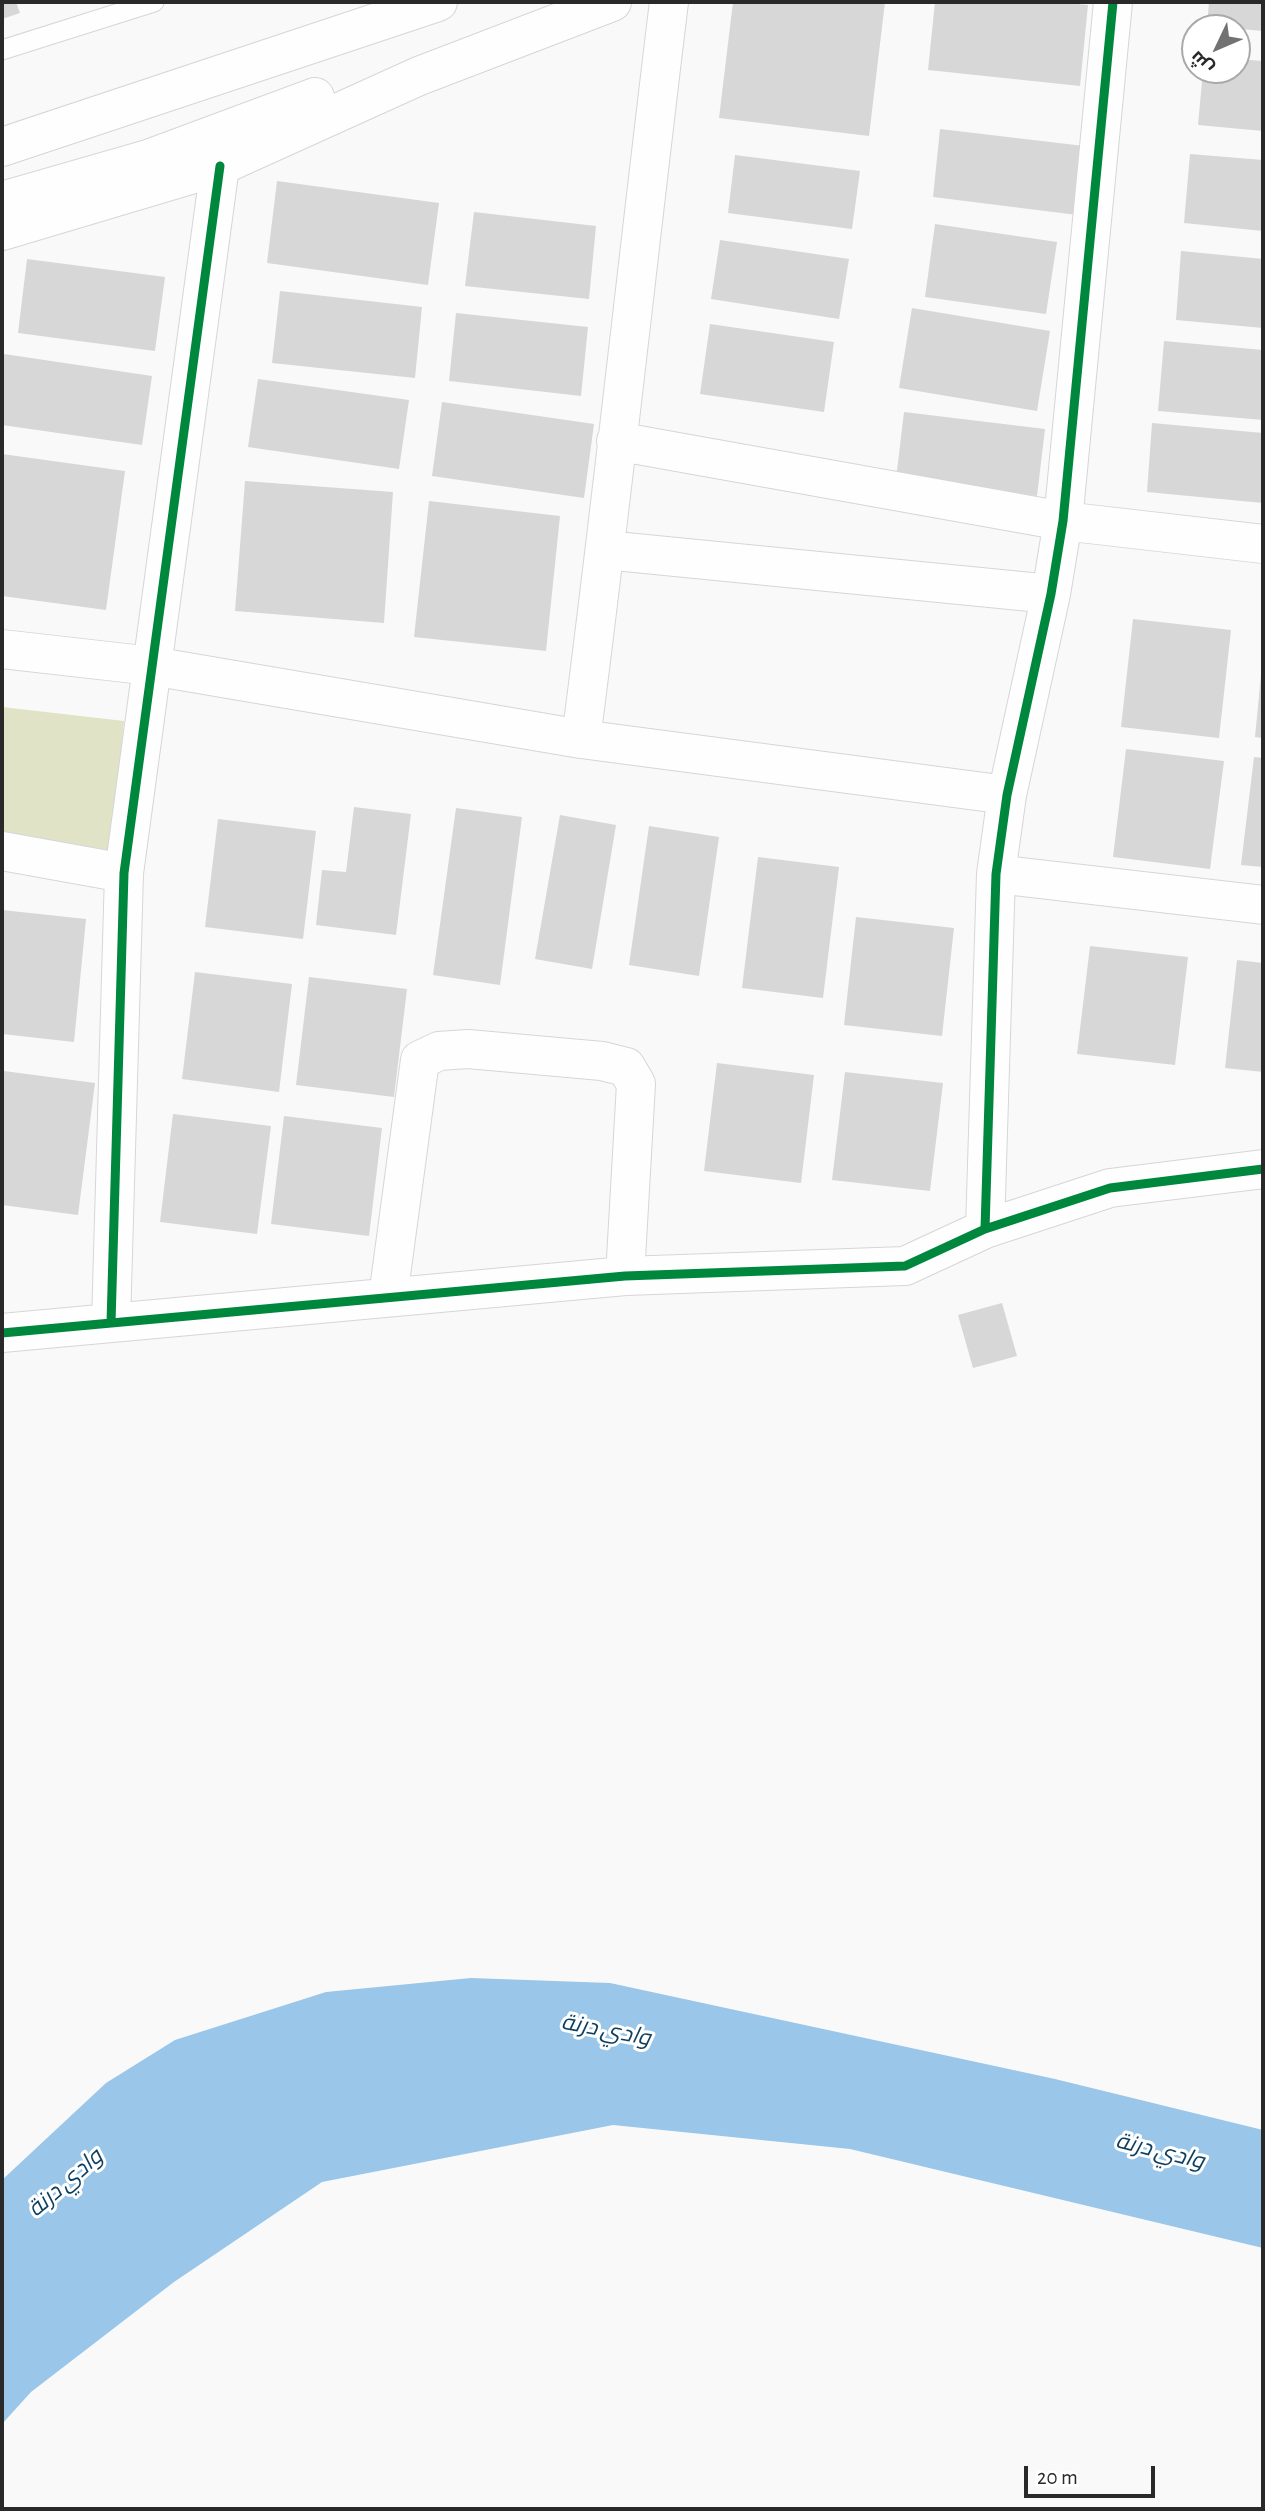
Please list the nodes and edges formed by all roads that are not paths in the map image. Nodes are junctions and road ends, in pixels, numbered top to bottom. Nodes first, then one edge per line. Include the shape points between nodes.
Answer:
1 (438, 2) edge
2 (572, 2) edge
3 (612, 2) edge
4 (669, 2) edge
5 (1113, 2) edge
6 (141, 4) edge
7 (2, 50) edge
8 (2, 147) edge
9 (220, 166) junction
10 (2, 201) edge
11 (2, 232) edge
12 (616, 442) junction
13 (1063, 521) junction
14 (1263, 544) edge
15 (605, 550) junction
16 (1051, 594) junction
17 (2, 649) edge
18 (152, 666) junction
19 (581, 738) junction
20 (1007, 795) junction
21 (2, 851) edge
22 (124, 873) junction
23 (996, 874) junction
24 (1263, 905) edge
25 (1263, 1169) edge
26 (985, 1228) junction
27 (625, 1276) junction
28 (388, 1297) junction
29 (111, 1323) junction
30 (2, 1333) edge

1 - 8 street
2 - 10 street via 148,159
3 - 9 street via 419,76
4 - 12 street
5 - 13 street
6 - 7 lane
9 - 11 street
9 - 18 street
12 - 13 street
12 - 15 street
13 - 14 street
13 - 16 street
15 - 16 street
15 - 19 street
16 - 20 street
17 - 18 street
18 - 19 street
18 - 22 street
19 - 20 street
20 - 23 street
21 - 22 street
22 - 29 street
23 - 24 street
23 - 26 street
25 - 26 street via 1110,1188
26 - 27 street via 905,1266
27 - 28 street
27 - 28 street via 636,1084 626,1067 468,1049 439,1051 420,1060
28 - 29 street
29 - 30 street

